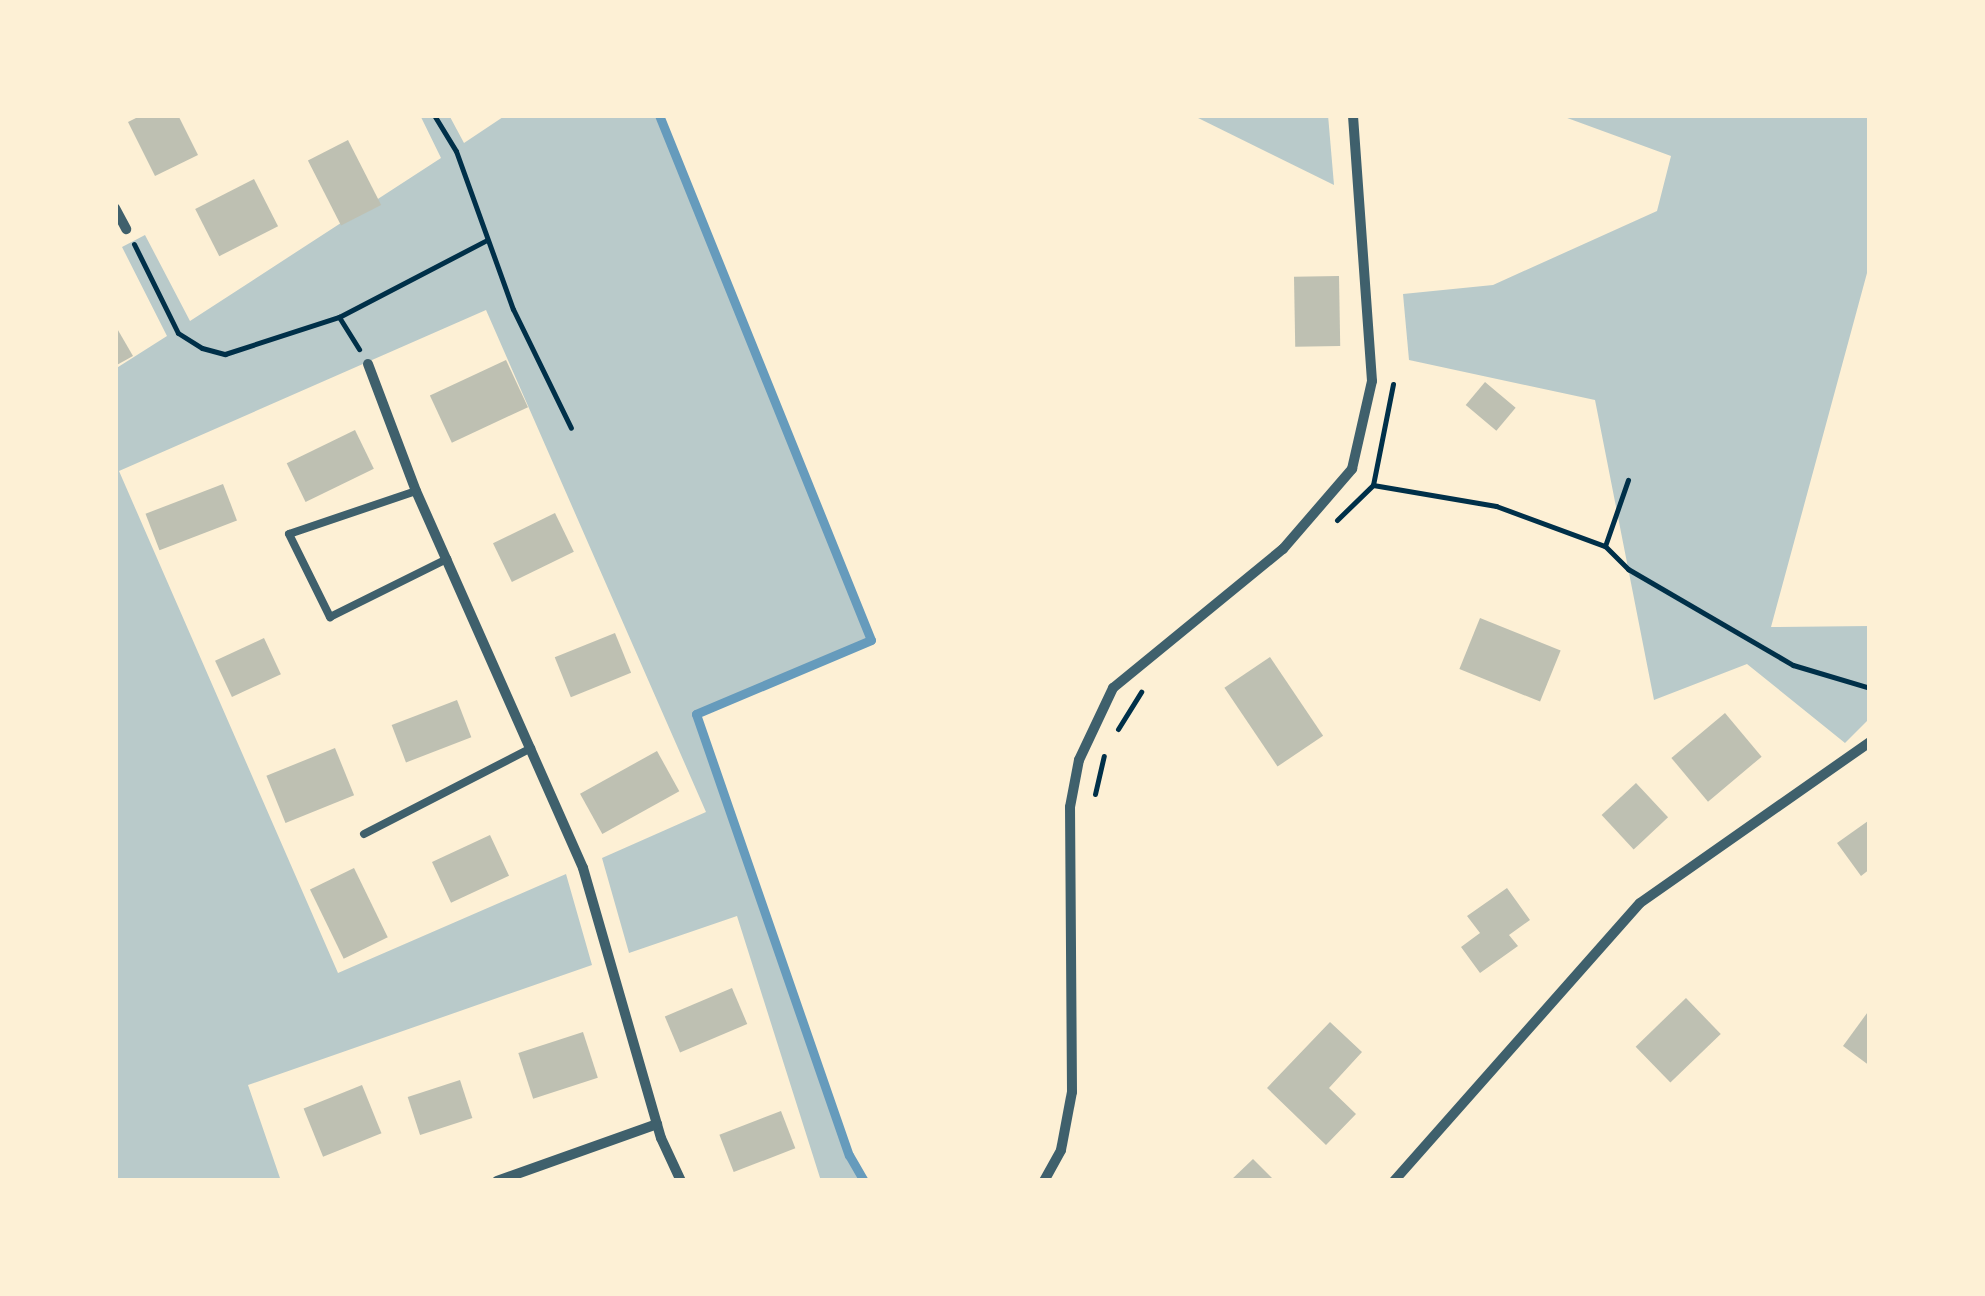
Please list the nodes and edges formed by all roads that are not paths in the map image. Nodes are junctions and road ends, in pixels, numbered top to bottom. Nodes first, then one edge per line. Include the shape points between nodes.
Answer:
1 (1353, 115) edge
2 (115, 208) edge
3 (126, 229) road end
4 (368, 364) road end
5 (416, 491) junction
6 (447, 559) junction
7 (1870, 742) edge
8 (531, 748) junction
9 (364, 834) dead end
10 (657, 1124) junction
11 (496, 1181) edge
12 (681, 1181) edge
13 (1044, 1181) edge
14 (1394, 1181) edge

1 - 13 street via 1372,381 1352,469 1283,550 1112,688 1078,760 1070,807 1072,1092 1062,1150
2 - 3 street
4 - 5 street
5 - 6 street
5 - 6 lane via 289,534 330,616
6 - 8 street
7 - 14 street via 1640,903
8 - 9 lane
8 - 10 street via 583,868
10 - 11 street
10 - 12 street

